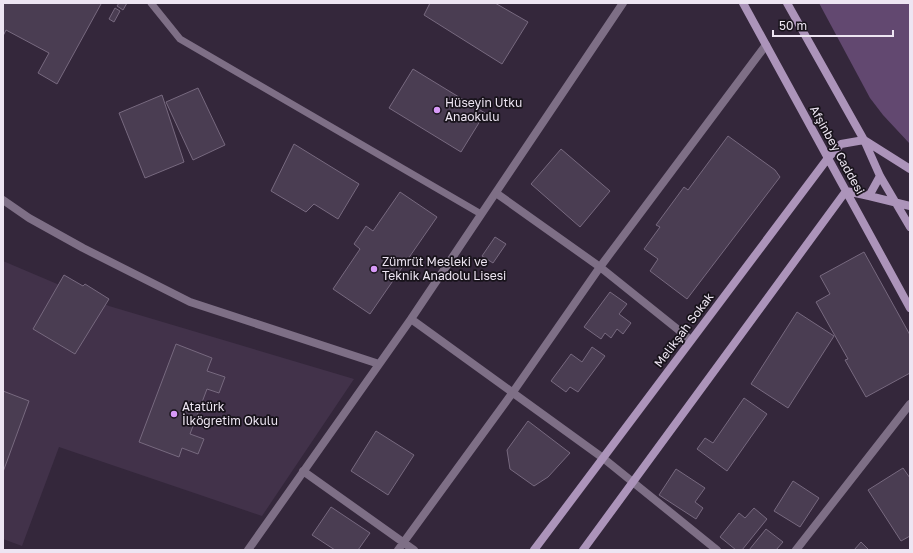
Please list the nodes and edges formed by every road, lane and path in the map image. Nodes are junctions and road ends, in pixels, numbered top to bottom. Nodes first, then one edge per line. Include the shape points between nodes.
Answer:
1 (151, 3) edge
2 (623, 3) edge
3 (744, 3) edge
4 (787, 3) edge
5 (766, 45) junction
6 (864, 140) junction
7 (828, 158) junction
8 (910, 169) edge
9 (880, 176) junction
10 (846, 191) junction
11 (496, 193) junction
12 (868, 196) junction
13 (3, 200) edge
14 (896, 202) junction
15 (910, 206) edge
16 (481, 214) junction
17 (910, 227) edge
18 (600, 267) junction
19 (910, 308) edge
20 (411, 319) junction
21 (691, 340) junction
22 (379, 364) junction
23 (514, 392) junction
24 (910, 404) edge
25 (603, 458) junction
26 (303, 472) junction
27 (633, 482) junction
28 (404, 542) junction
29 (248, 550) edge
30 (398, 550) edge
31 (414, 550) edge
32 (534, 550) edge
33 (583, 550) edge
34 (717, 550) edge
35 (796, 550) edge

1 - 16 lane via 180,39
2 - 11 street
3 - 5 street, Afşinbey Caddesi
4 - 6 street, Afşinbey Caddesi
5 - 7 street, Afşinbey Caddesi
5 - 18 street
6 - 7 street, Melikşah Sokak via 841,144
6 - 8 street
6 - 9 street, Afşinbey Caddesi
7 - 10 street, Afşinbey Caddesi
7 - 21 street, Melikşah Sokak
9 - 12 street
9 - 14 street, Afşinbey Caddesi
10 - 12 street
10 - 19 street, Afşinbey Caddesi
10 - 27 street
11 - 16 street
11 - 18 street
12 - 14 street
13 - 22 street via 76,244 190,302
14 - 15 street
14 - 17 street, Afşinbey Caddesi
16 - 20 street
18 - 21 street
18 - 23 street
20 - 22 street
20 - 23 street
21 - 25 street, Melikşah Sokak
22 - 26 street
23 - 25 street
23 - 28 street
24 - 35 street
25 - 27 street
25 - 32 street, Melikşah Sokak
26 - 28 street
26 - 29 street
27 - 33 street
27 - 34 street
28 - 30 street
28 - 31 street

